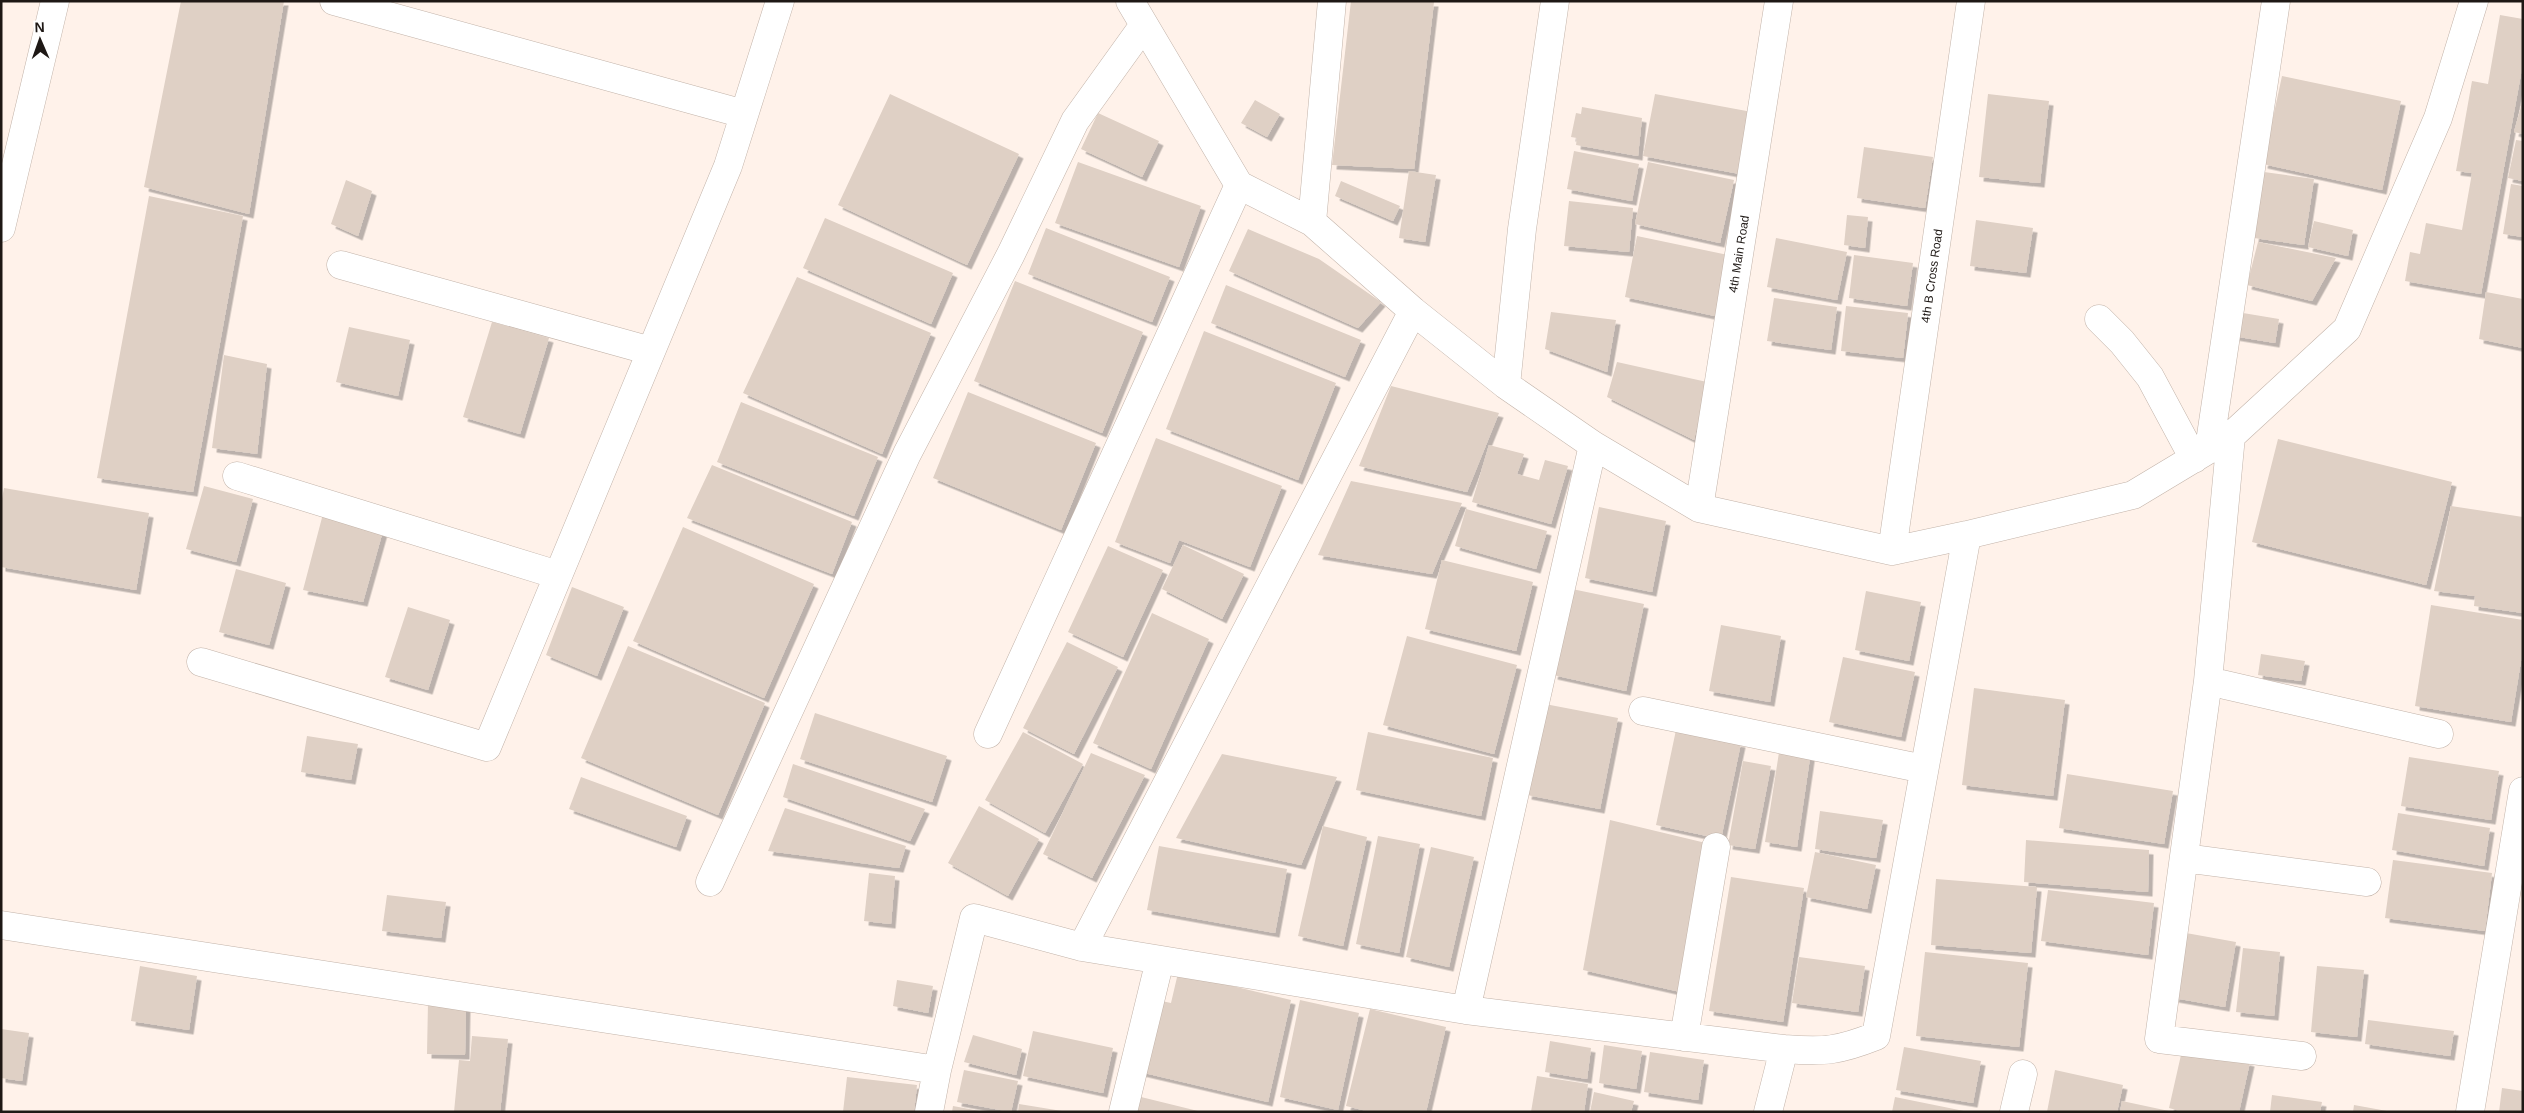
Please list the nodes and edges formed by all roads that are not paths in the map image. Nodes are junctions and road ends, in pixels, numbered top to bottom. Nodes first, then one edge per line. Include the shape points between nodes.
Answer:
1 (55, 1) edge
2 (334, 1) edge
3 (780, 1) edge
4 (1130, 1) edge
5 (1332, 1) edge
6 (1555, 1) edge
7 (1779, 1) edge
8 (1971, 1) edge
9 (2276, 1) edge
10 (2474, 1) edge
11 (1144, 25) junction
12 (744, 114) junction
13 (1239, 185) junction
14 (1312, 222) junction
15 (1, 228) edge
16 (341, 265) dead end
17 (1412, 311) junction
18 (2100, 319) dead end
19 (651, 351) junction
20 (1506, 386) junction
21 (1593, 445) junction
22 (2212, 448) junction
23 (237, 476) dead end
24 (1699, 508) junction
25 (1967, 535) junction
26 (1892, 550) junction
27 (558, 575) junction
28 (201, 662) dead end
29 (2208, 681) junction
30 (1643, 711) dead end
31 (988, 734) dead end
32 (2439, 734) dead end
33 (1924, 769) junction
34 (2523, 791) edge
35 (1716, 847) dead end
36 (2184, 858) junction
37 (710, 882) dead end
38 (2367, 882) dead end
39 (1, 925) edge
40 (1082, 946) junction
41 (1160, 960) junction
42 (1466, 1010) junction
43 (1684, 1037) junction
44 (1784, 1049) junction
45 (2302, 1056) dead end
46 (937, 1070) junction
47 (2023, 1074) dead end
48 (929, 1112) edge
49 (1123, 1112) edge
50 (1768, 1112) edge
51 (2014, 1112) edge
52 (2470, 1112) edge

1 - 15 street
2 - 12 street
3 - 12 street
4 - 11 street
5 - 14 street
6 - 20 street via 1522,229
7 - 24 street, 4th Main Road
8 - 26 street, 4th B Cross Road
9 - 22 street
10 - 22 street via 2438,118 2347,329
11 - 13 street
11 - 37 street via 1075,121 1011,254 907,454
12 - 19 street via 728,166
13 - 14 street
13 - 31 street
14 - 17 street
16 - 19 street
17 - 20 street
17 - 40 street
18 - 22 street
19 - 27 street
20 - 21 street
21 - 24 street
21 - 42 street
22 - 25 street via 2133,495
22 - 29 street
23 - 27 street
24 - 26 street
25 - 26 street
25 - 33 street
27 - 28 street via 486,747
29 - 32 street
29 - 36 street
30 - 33 street
33 - 44 street via 1876,1036 1846,1048 1819,1052
34 - 52 street
35 - 43 street
36 - 38 street
36 - 45 street via 2158,1039
39 - 46 street
40 - 41 street
40 - 46 street via 974,918
41 - 42 street
41 - 49 street
42 - 43 street
43 - 44 street
44 - 50 street
46 - 48 street
47 - 51 street

